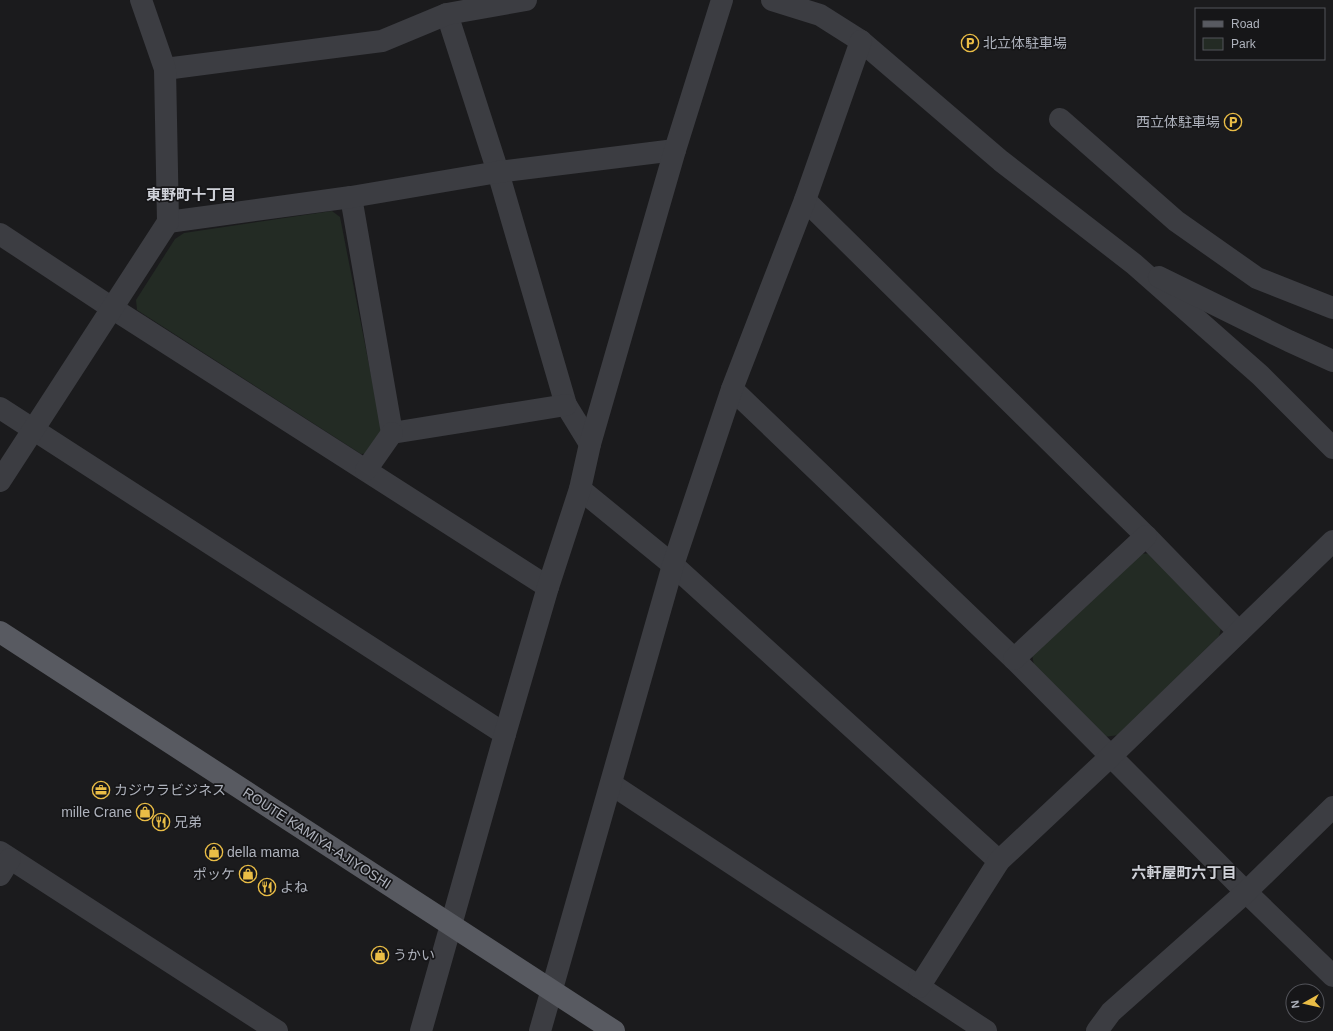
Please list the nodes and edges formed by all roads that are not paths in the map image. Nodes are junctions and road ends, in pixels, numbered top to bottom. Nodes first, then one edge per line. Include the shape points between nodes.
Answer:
1 (141, 0) edge
2 (526, 0) edge
3 (722, 0) edge
4 (772, 0) edge
5 (439, 10) edge
6 (860, 41) junction
7 (165, 69) junction
8 (1060, 119) dead end
9 (675, 150) junction
10 (498, 172) junction
11 (351, 197) junction
12 (805, 200) junction
13 (168, 222) junction
14 (0, 234) edge
15 (1134, 264) junction
16 (112, 308) junction
17 (1333, 308) edge
18 (1333, 360) edge
19 (732, 389) junction
20 (566, 405) junction
21 (0, 408) edge
22 (33, 430) junction
23 (392, 433) junction
24 (590, 444) junction
25 (1333, 448) edge
26 (366, 470) junction
27 (0, 481) edge
28 (580, 489) junction
29 (1146, 536) junction
30 (1333, 541) edge
31 (674, 565) junction
32 (548, 587) junction
33 (0, 632) edge
34 (1239, 632) junction
35 (1014, 659) junction
36 (505, 734) junction
37 (1111, 756) junction
38 (611, 784) junction
39 (1333, 807) edge
40 (999, 861) junction
41 (3, 862) edge
42 (1246, 892) junction
43 (452, 926) junction
44 (1333, 976) edge
45 (919, 987) junction
46 (552, 990) junction
47 (277, 1031) edge
48 (421, 1031) edge
49 (540, 1031) edge
50 (614, 1031) edge
51 (986, 1031) edge
52 (1097, 1031) edge

1 - 7 street
2 - 5 street
3 - 9 street
4 - 6 street via 820,15
5 - 7 street via 382,41
5 - 10 street
6 - 12 street
6 - 15 street via 1001,161
7 - 13 street
8 - 17 street via 1176,221 1257,278
9 - 10 street
9 - 24 street
10 - 11 street
10 - 20 street
11 - 13 street
11 - 23 street
12 - 19 street
12 - 29 street
13 - 16 street
14 - 16 street
15 - 18 street via 1289,341
15 - 25 street via 1260,375
16 - 22 street
16 - 26 street
19 - 31 street
19 - 35 street
20 - 23 street
20 - 24 street
21 - 22 street
22 - 27 street
22 - 36 street
23 - 26 street
24 - 28 street
26 - 32 street
28 - 31 street
28 - 32 street
29 - 34 street
29 - 35 street
30 - 34 street
31 - 38 street
31 - 40 street
32 - 36 street
33 - 43 main road, ROUTE KAMIYA-AJIYOSHI
34 - 37 street
35 - 37 street
36 - 43 street
37 - 40 street
37 - 42 street
38 - 45 street
38 - 46 street
39 - 42 street
40 - 45 street
41 - 47 street
42 - 44 street
42 - 52 street via 1111,1012
43 - 46 main road, ROUTE KAMIYA-AJIYOSHI
43 - 48 street
45 - 51 street
46 - 49 street
46 - 50 main road, ROUTE KAMIYA-AJIYOSHI

